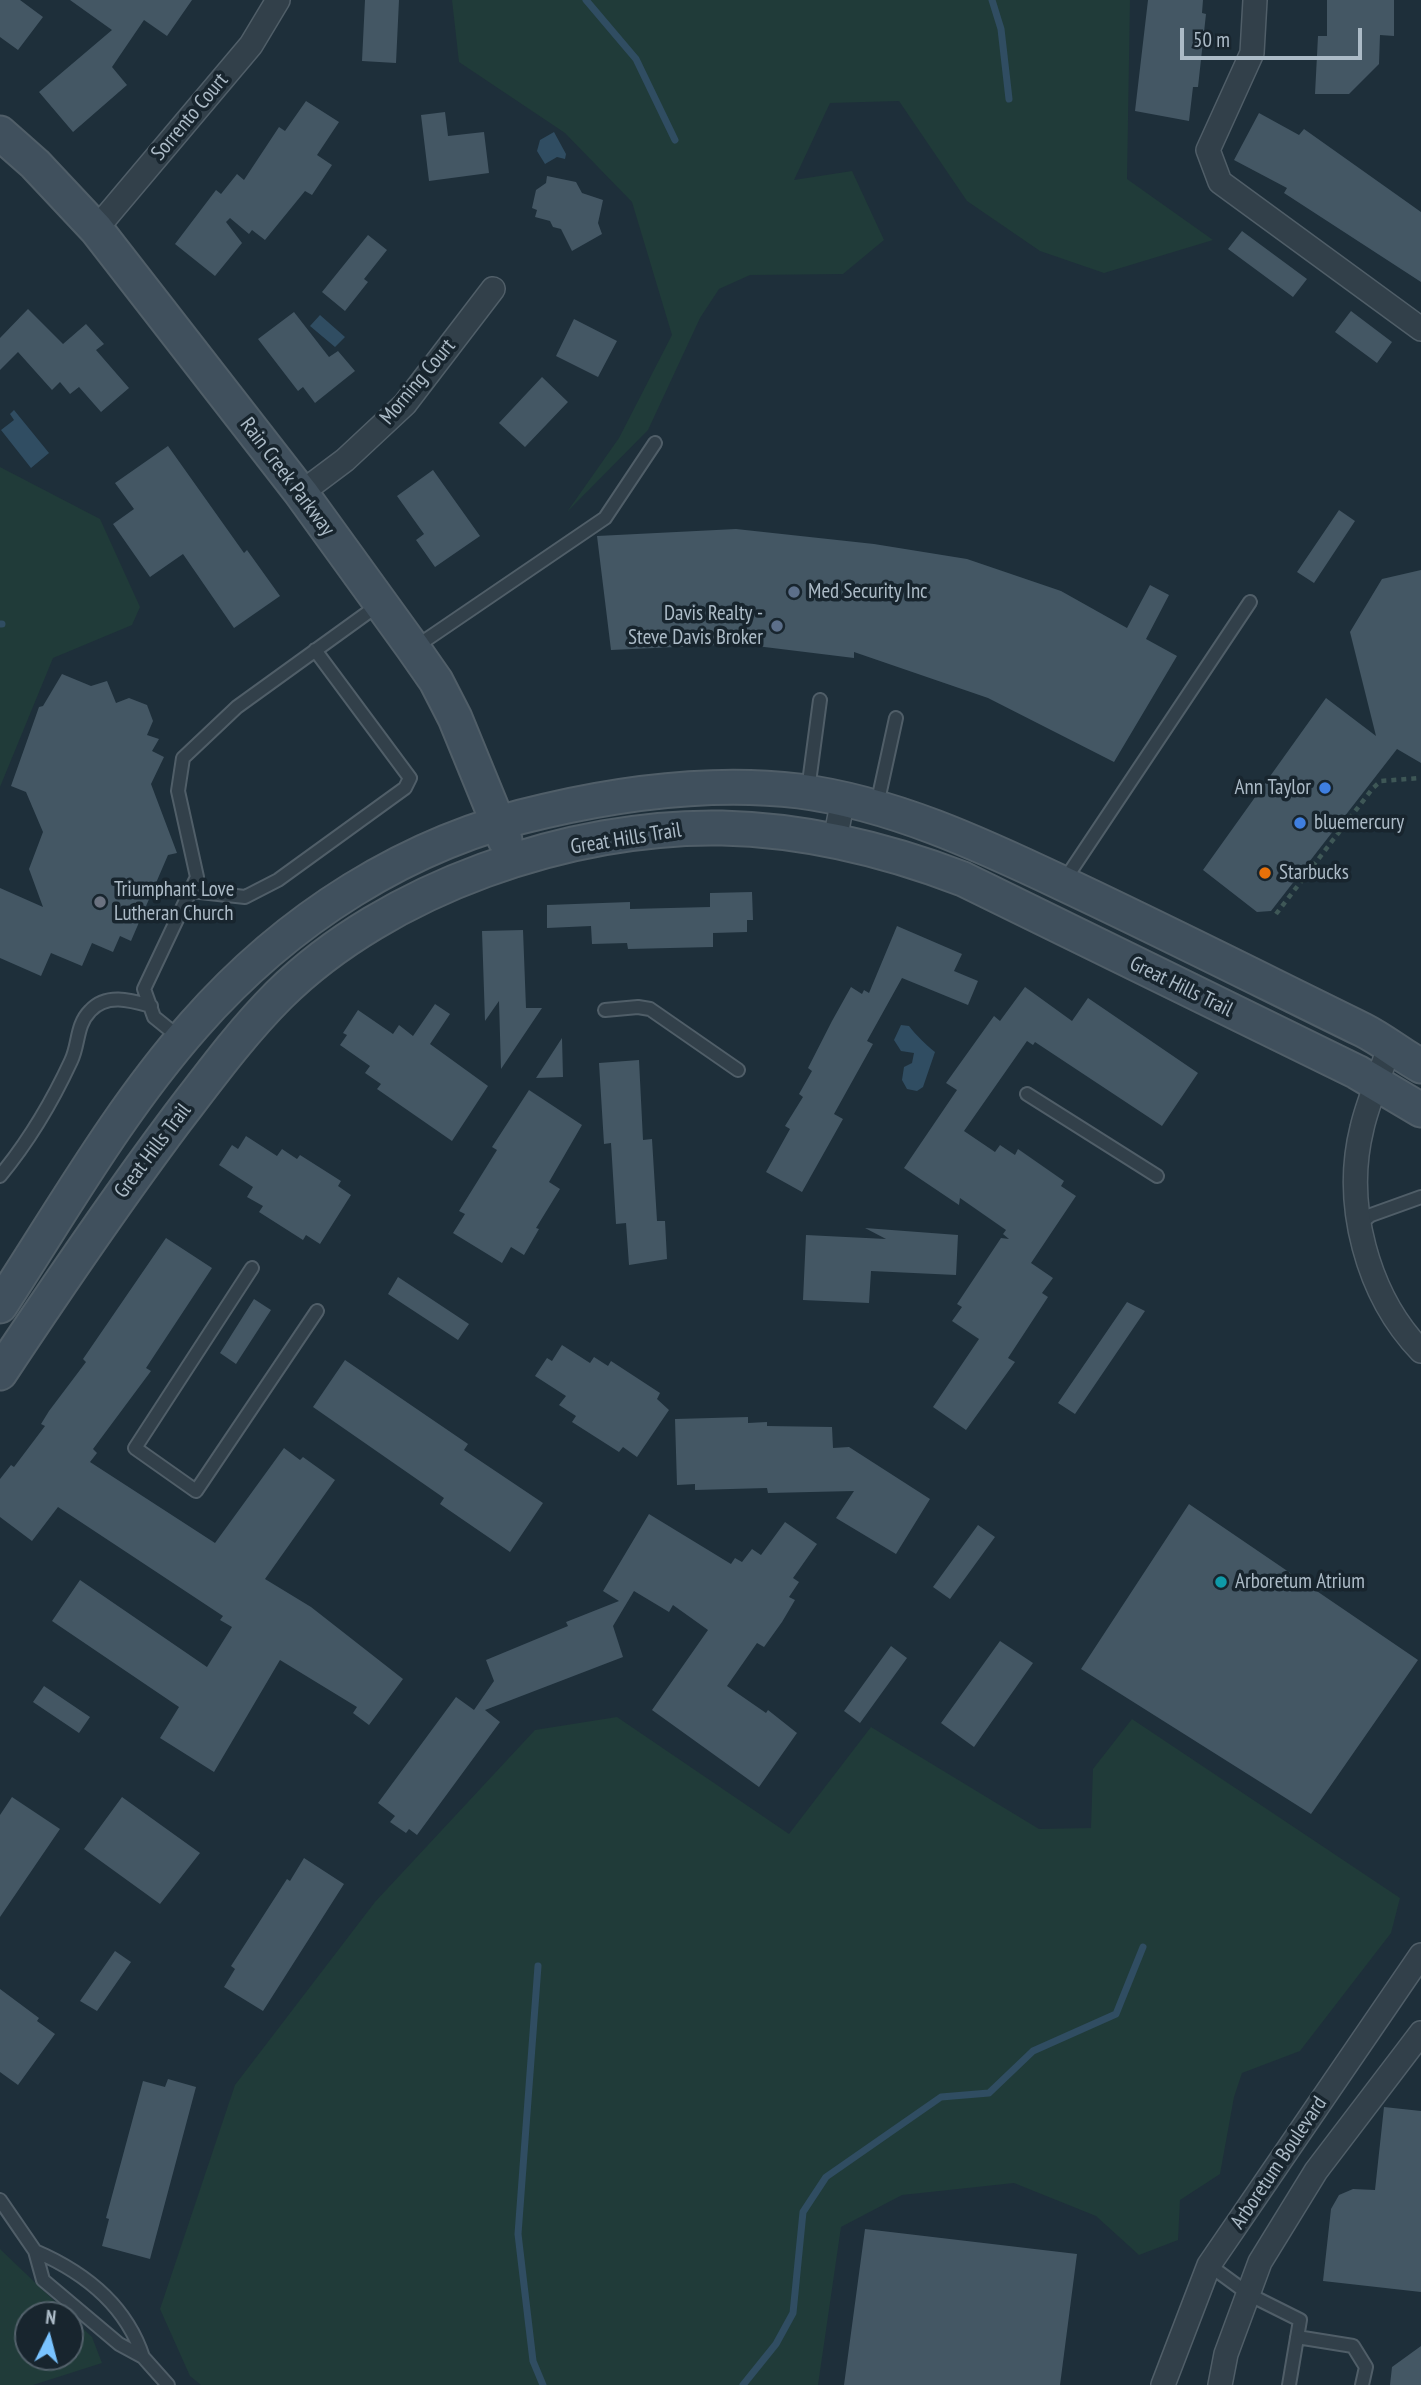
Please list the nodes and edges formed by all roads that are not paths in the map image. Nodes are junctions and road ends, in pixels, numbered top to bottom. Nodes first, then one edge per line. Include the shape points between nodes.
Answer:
1 (278, 0) edge
2 (1255, 0) edge
3 (0, 133) edge
4 (96, 229) junction
5 (493, 289) dead end
6 (1421, 329) edge
7 (655, 443) dead end
8 (301, 493) junction
9 (1250, 602) dead end
10 (381, 603) junction
11 (413, 648) junction
12 (315, 650) junction
13 (820, 700) dead end
14 (896, 718) dead end
15 (808, 793) junction
16 (843, 799) junction
17 (876, 809) junction
18 (497, 821) junction
19 (835, 840) junction
20 (514, 862) junction
21 (1062, 883) junction
22 (191, 891) junction
23 (151, 1006) junction
24 (605, 1010) dead end
25 (182, 1039) junction
26 (1389, 1047) junction
27 (1421, 1066) edge
28 (738, 1070) dead end
29 (1377, 1084) junction
30 (1027, 1094) dead end
31 (1421, 1110) edge
32 (0, 1176) edge
33 (1157, 1176) dead end
34 (1421, 1197) edge
35 (1358, 1225) junction
36 (252, 1268) dead end
37 (0, 1306) edge
38 (317, 1311) dead end
39 (1421, 1351) edge
40 (0, 1373) edge
41 (1421, 1955) edge
42 (1421, 2033) edge
43 (0, 2200) edge
44 (35, 2251) junction
45 (1209, 2265) junction
46 (1250, 2294) junction
47 (1297, 2337) junction
48 (143, 2357) junction
49 (168, 2385) edge
50 (1163, 2385) edge
51 (1220, 2385) edge
52 (1289, 2385) edge
53 (1362, 2385) edge

1 - 4 street, Sorrento Court via 251,45
2 - 6 street via 1252,53 1208,150 1220,182
3 - 4 street, Rain Creek Parkway
4 - 8 street, Rain Creek Parkway
5 - 8 street, Morning Court via 405,404 345,460
7 - 11 lane via 605,518
8 - 10 street, Rain Creek Parkway
9 - 21 lane
10 - 11 street, Rain Creek Parkway
10 - 12 lane
11 - 18 street, Rain Creek Parkway via 454,718
12 - 22 lane via 237,707 183,758 178,790 197,877
12 - 22 lane via 410,778 405,788 278,880 246,897
13 - 15 lane
14 - 17 lane
15 - 16 street, Great Hills Trail
15 - 18 street, Great Hills Trail via 694,788 586,802
16 - 17 street, Great Hills Trail
16 - 19 street
17 - 21 street, Great Hills Trail via 977,845
18 - 20 street, Rain Creek Parkway
18 - 25 street, Great Hills Trail via 433,845 355,887 244,972
19 - 20 street, Great Hills Trail via 722,828 667,830 619,836
19 - 29 street, Great Hills Trail via 910,859 963,879
20 - 40 street, Great Hills Trail via 456,881 400,908 337,947 281,993 231,1047 99,1223
21 - 26 street, Great Hills Trail
22 - 23 lane via 144,989
23 - 25 lane via 154,1017
23 - 32 lane via 107,1000 90,1010 61,1081 22,1149
24 - 28 lane via 650,1009
25 - 37 street, Great Hills Trail via 150,1079
26 - 27 street, Great Hills Trail
26 - 29 street
29 - 31 street, Great Hills Trail
29 - 35 street via 1360,1139
30 - 33 lane
34 - 35 lane via 1371,1215
35 - 39 street via 1373,1273 1400,1329
36 - 38 lane via 135,1448 196,1491
41 - 45 street, Arboretum Boulevard
42 - 46 street, Arboretum Boulevard via 1316,2171 1260,2262
43 - 44 lane
44 - 48 lane via 43,2280 119,2344
44 - 48 lane via 59,2261 117,2308 134,2330
45 - 46 lane
45 - 50 street, Arboretum Boulevard
46 - 47 lane via 1300,2320
46 - 51 street, Arboretum Boulevard via 1226,2354
47 - 52 lane
47 - 53 lane via 1353,2346 1366,2367
48 - 49 lane

